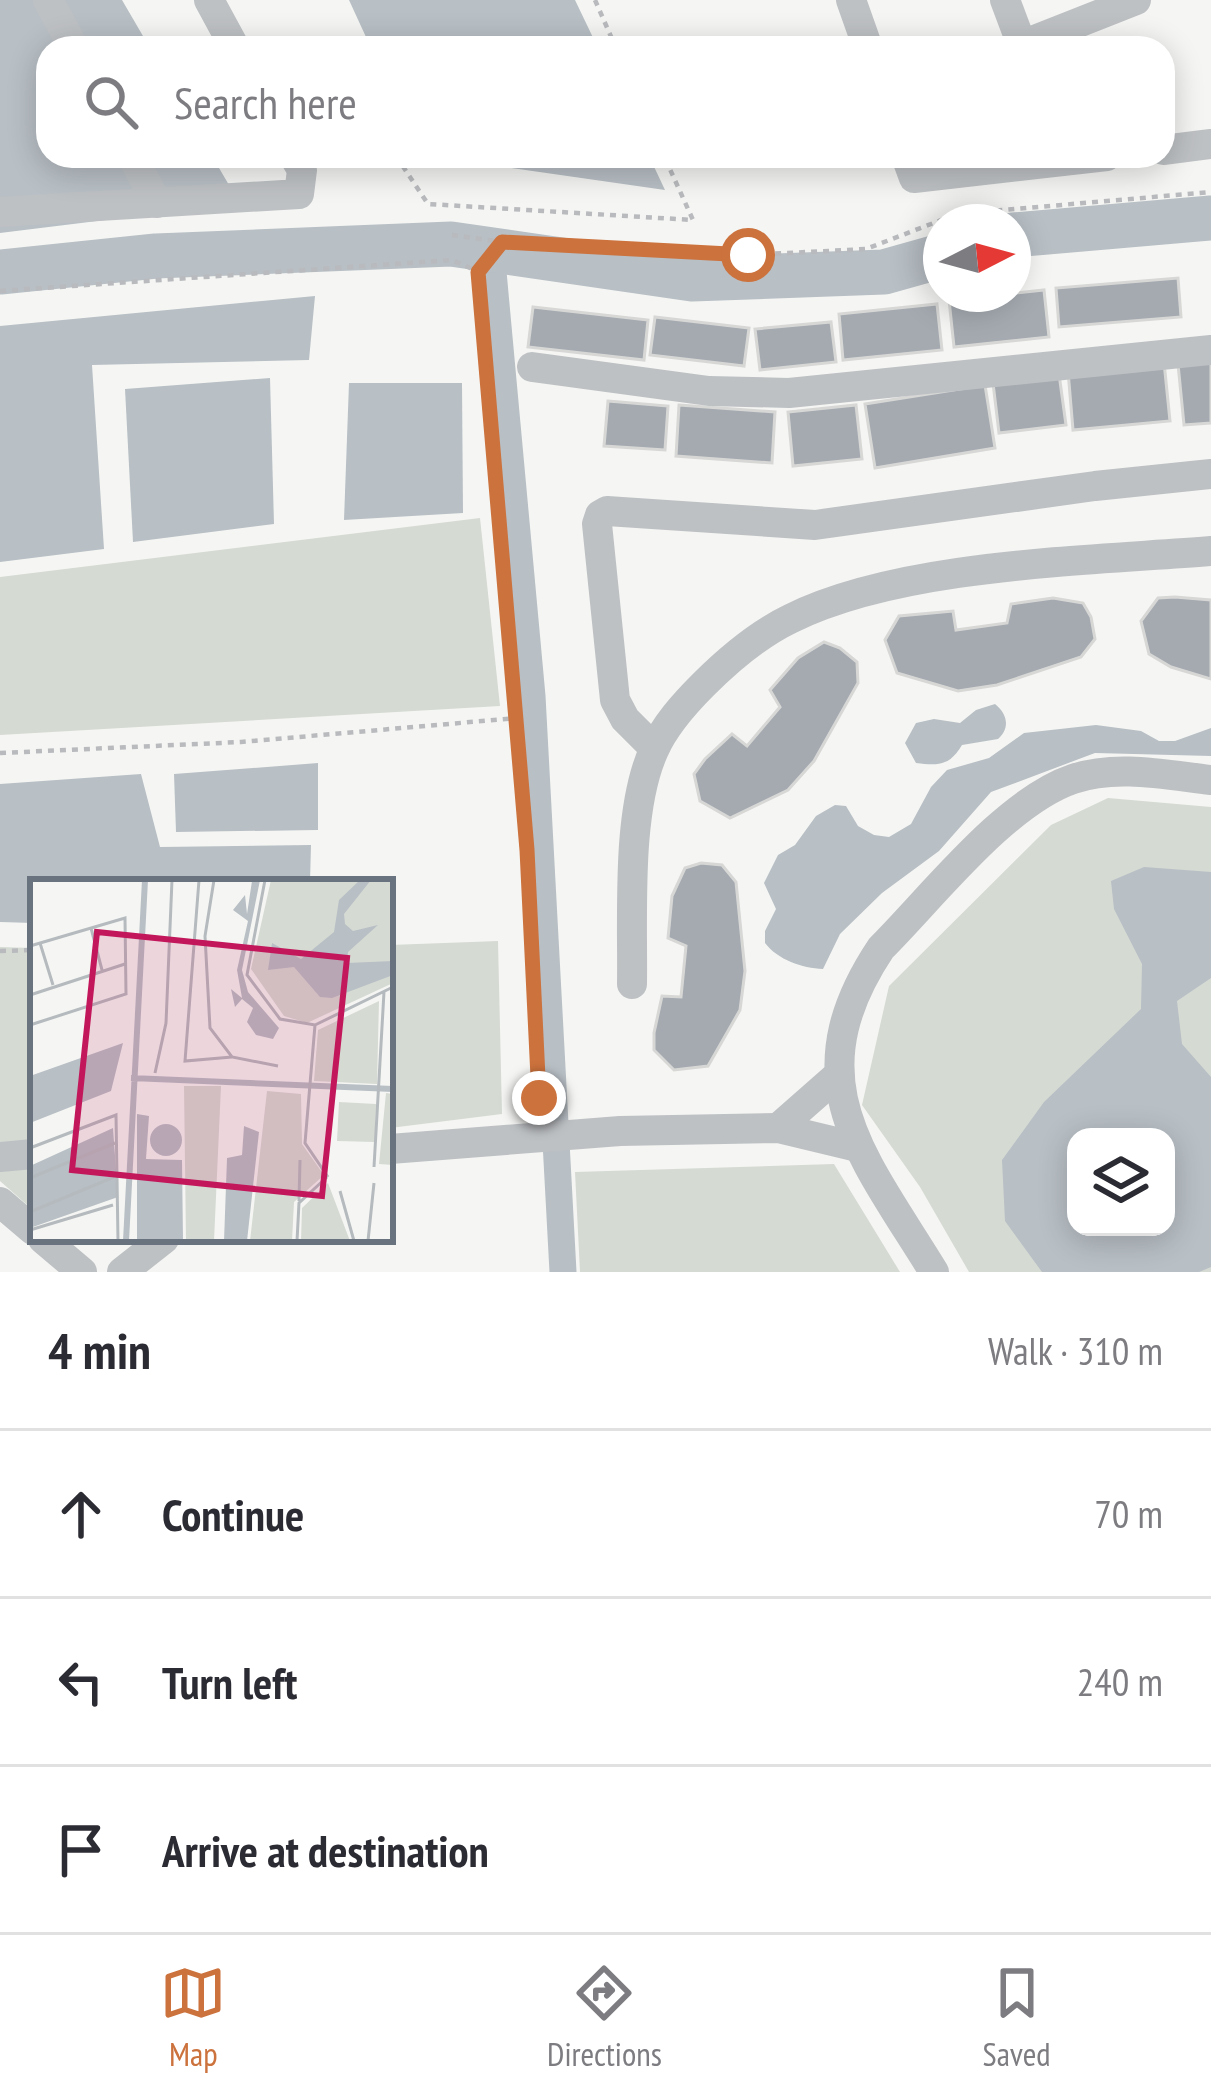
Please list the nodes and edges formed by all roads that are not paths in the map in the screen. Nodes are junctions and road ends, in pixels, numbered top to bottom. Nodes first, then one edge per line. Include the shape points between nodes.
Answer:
1 (48, 0) edge
2 (208, 0) edge
3 (850, 0) edge
4 (1005, 0) edge
5 (1136, 0) edge
6 (68, 36) edge
7 (228, 36) edge
8 (864, 36) edge
9 (1018, 36) edge
10 (1047, 36) edge
11 (1211, 144) edge
12 (1175, 148) edge
13 (139, 168) edge
14 (301, 168) edge
15 (911, 168) edge
16 (989, 168) edge
17 (157, 202) junction
18 (0, 212) edge
19 (1211, 350) edge
20 (532, 367) dead end
21 (1211, 474) edge
22 (1211, 550) edge
23 (654, 748) junction
24 (1211, 780) edge
25 (632, 984) dead end
26 (836, 1076) junction
27 (778, 1128) junction
28 (857, 1147) junction
29 (393, 1149) edge
30 (30, 1154) edge
31 (0, 1156) edge
32 (0, 1202) edge
33 (30, 1227) edge
34 (47, 1242) edge
35 (160, 1242) edge
36 (82, 1272) edge
37 (122, 1272) edge
38 (934, 1272) edge

1 - 6 street
2 - 7 street
3 - 8 street
4 - 9 street
5 - 10 street
11 - 12 street
13 - 17 street
14 - 17 street via 299,194
15 - 16 street via 914,178
17 - 18 street
19 - 20 street via 789,393 709,391
21 - 23 street via 815,525 607,511 597,524 615,700
22 - 23 street via 992,570 855,595 789,619 721,667
23 - 25 street via 640,791
24 - 26 street via 1113,772 1075,778 1024,802 881,948 853,999
26 - 27 street
26 - 28 street
27 - 28 street
27 - 29 street
28 - 38 street
30 - 31 street
32 - 33 street
34 - 36 street
35 - 37 street

